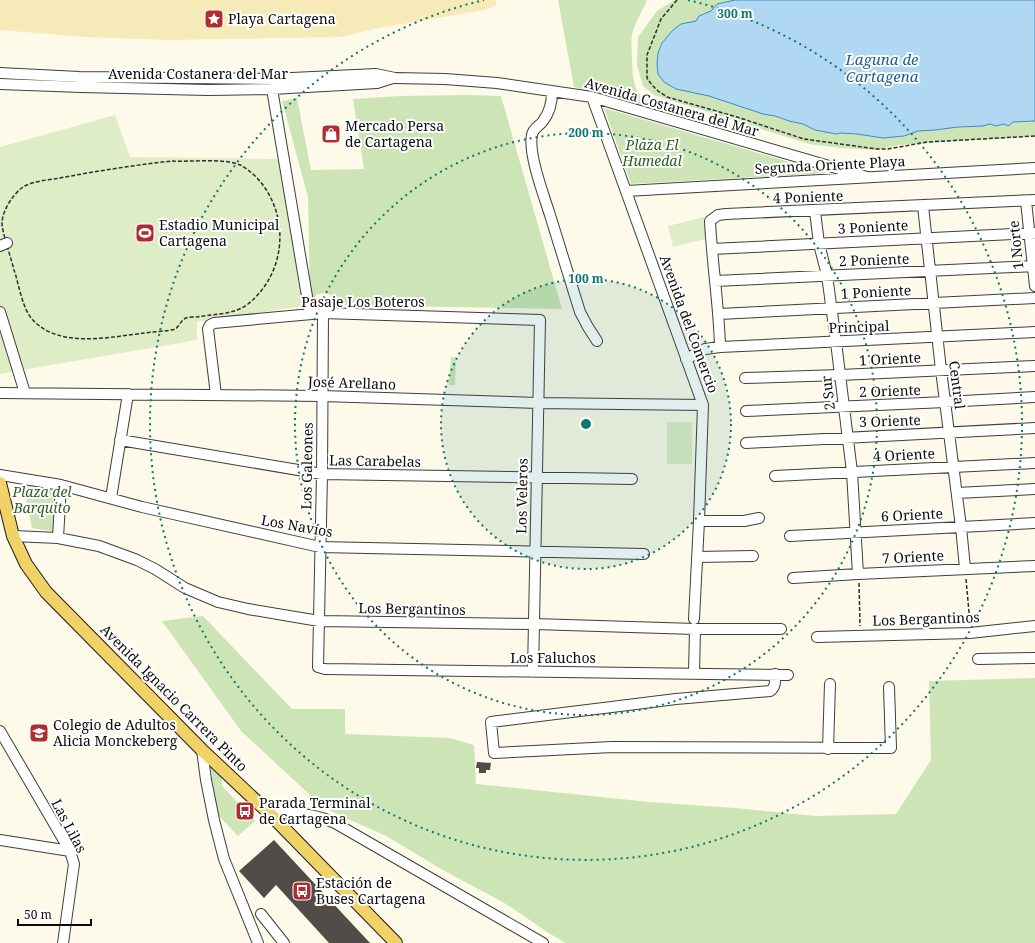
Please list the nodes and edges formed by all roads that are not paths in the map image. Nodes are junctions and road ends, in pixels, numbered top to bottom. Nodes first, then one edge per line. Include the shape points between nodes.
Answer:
1 (0, 73) edge
2 (395, 78) junction
3 (0, 84) edge
4 (272, 89) junction
5 (552, 92) junction
6 (592, 97) junction
7 (1035, 168) edge
8 (867, 177) junction
9 (626, 191) junction
10 (1030, 200) edge
11 (923, 206) junction
12 (814, 211) junction
13 (1032, 233) edge
14 (926, 238) junction
15 (819, 244) junction
16 (712, 249) junction
17 (1034, 266) edge
18 (930, 272) junction
19 (827, 275) junction
20 (715, 281) junction
21 (1035, 286) edge
22 (1035, 298) edge
23 (933, 303) junction
24 (832, 309) junction
25 (0, 312) edge
26 (323, 313) junction
27 (310, 314) junction
28 (719, 314) junction
29 (540, 320) joint
30 (1035, 332) edge
31 (937, 338) junction
32 (597, 341) dead end
33 (836, 342) junction
34 (720, 347) junction
35 (686, 359) junction
36 (1035, 366) edge
37 (941, 370) junction
38 (840, 375) junction
39 (746, 378) dead end
40 (0, 393) edge
41 (25, 393) junction
42 (128, 394) junction
43 (216, 395) junction
44 (322, 396) junction
45 (1035, 397) edge
46 (945, 402) junction
47 (538, 403) junction
48 (703, 405) junction
49 (844, 406) junction
50 (746, 411) dead end
51 (1035, 428) edge
52 (949, 432) junction
53 (848, 437) junction
54 (120, 440) junction
55 (746, 443) dead end
56 (1035, 463) edge
57 (954, 467) junction
58 (852, 472) junction
59 (322, 474) junction
60 (0, 475) edge
61 (775, 476) dead end
62 (536, 478) junction
63 (632, 479) dead end
64 (0, 483) edge
65 (60, 485) junction
66 (1035, 489) edge
67 (957, 493) junction
68 (111, 498) junction
69 (759, 518) dead end
70 (700, 521) junction
71 (1035, 523) edge
72 (961, 527) junction
73 (856, 532) junction
74 (13, 536) junction
75 (790, 536) dead end
76 (58, 538) junction
77 (320, 547) junction
78 (535, 553) junction
79 (644, 554) dead end
80 (753, 556) dead end
81 (697, 557) junction
82 (1035, 566) edge
83 (965, 568) junction
84 (858, 574) junction
85 (793, 578) dead end
86 (319, 621) junction
87 (534, 624) junction
88 (694, 624) junction
89 (1035, 626) edge
90 (780, 629) dead end
91 (817, 637) dead end
92 (1035, 658) edge
93 (978, 659) dead end
94 (318, 667) joint
95 (534, 672) junction
96 (694, 672) junction
97 (776, 674) junction
98 (788, 675) dead end
99 (830, 684) dead end
100 (889, 687) dead end
101 (0, 731) edge
102 (828, 748) junction
103 (202, 750) junction
104 (270, 814) junction
105 (0, 840) edge
106 (70, 851) junction
107 (365, 910) junction
108 (261, 914) dead end
109 (63, 943) edge
110 (258, 943) edge
111 (284, 943) edge
112 (396, 943) edge
113 (403, 943) edge
114 (543, 943) edge

1 - 2 street, Avenida Costanera del Mar via 79,77 263,78 376,74
2 - 4 street, Avenida Costanera del Mar via 377,83
2 - 5 street, Avenida Costanera del Mar via 469,80
3 - 4 street, Avenida Costanera del Mar via 144,89
4 - 27 street
5 - 6 street, Avenida Costanera del Mar
5 - 32 street via 547,115 532,135 533,156 580,312
6 - 8 street, Avenida Costanera del Mar
6 - 9 street, Avenida del Comercio
7 - 8 street, Segunda Oriente Playa
8 - 9 street, Segunda Oriente Playa
9 - 35 street, Avenida del Comercio
10 - 11 street, 4 Poniente
10 - 13 street, 1 Norte
11 - 12 street, 4 Poniente
11 - 14 street, Central
12 - 15 street, 2 Sur
12 - 16 street, 4 Poniente via 718,215 710,221
13 - 14 street, 3 Poniente
13 - 17 street, 1 Norte
14 - 15 street, 3 Poniente
14 - 18 street, Central
15 - 16 street, 3 Poniente
15 - 19 street, 2 Sur
16 - 20 street, 4 Poniente
17 - 18 street, 2 Poniente
17 - 21 street, 1 Norte
18 - 19 street, 2 Poniente
18 - 23 street, Central
19 - 20 street, 2 Poniente
19 - 24 street, 2 Sur
20 - 28 street, 4 Poniente
22 - 23 street, 1 Poniente
23 - 24 street, 1 Poniente
23 - 31 street, Central
24 - 28 street, 1 Poniente
24 - 33 street, 2 Sur
25 - 41 street
26 - 27 street, Pasaje Los Boteros
26 - 29 street, Pasaje Los Boteros
26 - 44 street, Los Galeones
27 - 43 street, Pasaje Los Boteros via 210,325 208,329
28 - 34 street, 4 Poniente
29 - 47 street, Los Veleros
30 - 31 street, Principal
31 - 33 street, Principal
31 - 37 street, Central
33 - 34 street, Principal
33 - 38 street, 2 Sur
34 - 35 street, Principal via 705,350
35 - 48 street, Avenida del Comercio
36 - 37 street, 1 Oriente
37 - 38 street, 1 Oriente
37 - 46 street, Central
38 - 39 street, 1 Oriente
38 - 49 street, 2 Sur
40 - 41 street, José Arellano
41 - 42 street, José Arellano
42 - 43 street, José Arellano
42 - 54 street
43 - 44 street, José Arellano
44 - 47 street, José Arellano
44 - 59 street, Los Galeones
45 - 46 street, 2 Oriente
46 - 49 street, 2 Oriente
46 - 52 street, Central
47 - 48 street, José Arellano
47 - 62 street, Los Veleros
48 - 70 street, Avenida del Comercio
49 - 50 street, 2 Oriente
49 - 53 street, 2 Sur
51 - 52 street, 3 Oriente
52 - 53 street, 3 Oriente
52 - 57 street, Central
53 - 55 street, 3 Oriente
53 - 58 street, 2 Sur
54 - 59 street, Las Carabelas
54 - 68 street
56 - 57 street, 4 Oriente
57 - 58 street, 4 Oriente
57 - 67 street, Central
58 - 61 street, 4 Oriente
58 - 73 street, 2 Sur
59 - 62 street, Las Carabelas
59 - 77 street, Los Galeones
60 - 65 street, Los Navíos
62 - 63 street, Las Carabelas
62 - 78 street, Los Veleros
64 - 74 main road, Avenida Ignacio Carrera Pinto
65 - 68 street, Los Navíos
65 - 76 street
66 - 67 street
67 - 72 street, Central
68 - 77 street, Los Navíos
69 - 70 street via 744,521
70 - 81 street, Avenida del Comercio
71 - 72 street, 6 Oriente
72 - 73 street, 6 Oriente
72 - 83 street, Central
73 - 75 street, 6 Oriente
73 - 84 street, 2 Sur
74 - 76 street, Los Bergantinos
74 - 103 main road, Avenida Ignacio Carrera Pinto via 26,564 46,592
76 - 86 street, Los Bergantinos via 86,543 125,555 155,569 185,588 218,602
77 - 78 street, Los Navíos
77 - 86 street, Los Galeones
78 - 79 street, Los Navíos
78 - 87 street, Los Veleros
80 - 81 street
81 - 88 street, Avenida del Comercio
82 - 83 street, 7 Oriente
83 - 84 street, 7 Oriente
84 - 85 street, 7 Oriente
86 - 87 street, Los Bergantinos
86 - 94 street, Los Galeones
87 - 88 street, Los Bergantinos
87 - 95 street, Los Veleros
88 - 90 street, Los Bergantinos
88 - 96 street, Avenida del Comercio
89 - 91 street, Los Bergantinos via 970,633
92 - 93 street
94 - 95 street, Los Faluchos
95 - 96 street, Los Faluchos
96 - 97 street, Los Faluchos
97 - 98 street, Los Faluchos
97 - 102 street via 774,688 770,691 676,699 491,722 494,753 612,747
99 - 102 street
100 - 102 street via 891,748
101 - 106 street, Las Lilas
103 - 104 main road, Avenida Ignacio Carrera Pinto
103 - 110 street via 214,820 224,859
104 - 107 main road, Avenida Ignacio Carrera Pinto
104 - 114 street via 303,813 325,818
105 - 106 street
106 - 109 street, Las Lilas via 74,864
107 - 112 main road, Avenida Ignacio Carrera Pinto
107 - 113 main road, Avenida Ignacio Carrera Pinto
108 - 111 street

